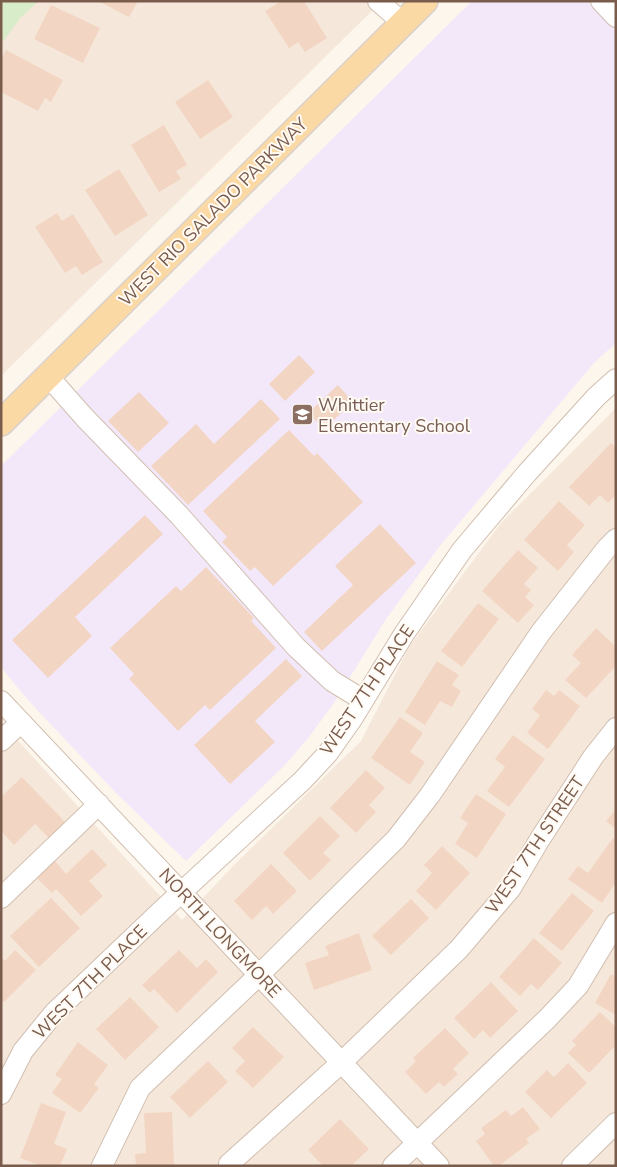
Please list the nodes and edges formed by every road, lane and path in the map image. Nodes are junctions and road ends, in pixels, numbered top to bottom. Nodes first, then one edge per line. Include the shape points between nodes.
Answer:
1 (378, 1) edge
2 (425, 1) edge
3 (601, 1) edge
4 (616, 17) edge
5 (403, 23) junction
6 (48, 376) junction
7 (616, 378) edge
8 (1, 423) edge
9 (616, 539) edge
10 (363, 700) junction
11 (1, 701) edge
12 (21, 722) junction
13 (616, 728) edge
14 (1, 740) edge
15 (99, 804) junction
16 (182, 892) junction
17 (1, 898) edge
18 (616, 923) edge
19 (259, 975) junction
20 (342, 1062) junction
21 (1, 1094) edge
22 (616, 1123) edge
23 (418, 1143) junction
24 (230, 1164) dead end
25 (102, 1166) edge
26 (393, 1166) edge
27 (439, 1166) edge
28 (572, 1166) edge

1 - 5 street
2 - 5 main road, WEST RIO SALADO PARKWAY
3 - 4 street
5 - 6 main road, WEST RIO SALADO PARKWAY
6 - 8 main road, WEST RIO SALADO PARKWAY
6 - 10 street via 179,515 296,647 332,681
7 - 10 street, WEST 7TH PLACE via 527,473 462,550
9 - 19 street via 541,632 430,795 396,839
10 - 16 street, WEST 7TH PLACE via 328,753 303,780
11 - 12 street, NORTH LONGMORE
12 - 14 street
12 - 15 street, NORTH LONGMORE
13 - 20 street, WEST 7TH STREET via 510,888 485,920 459,950
15 - 16 street, NORTH LONGMORE
15 - 17 street
16 - 19 street, NORTH LONGMORE
16 - 21 street, WEST 7TH PLACE via 54,1013 23,1051
18 - 23 street via 578,986
19 - 20 street, NORTH LONGMORE
19 - 25 street via 140,1088
20 - 23 street, NORTH LONGMORE
20 - 24 street, WEST 7TH STREET
22 - 28 street
23 - 26 street
23 - 27 street, NORTH LONGMORE

